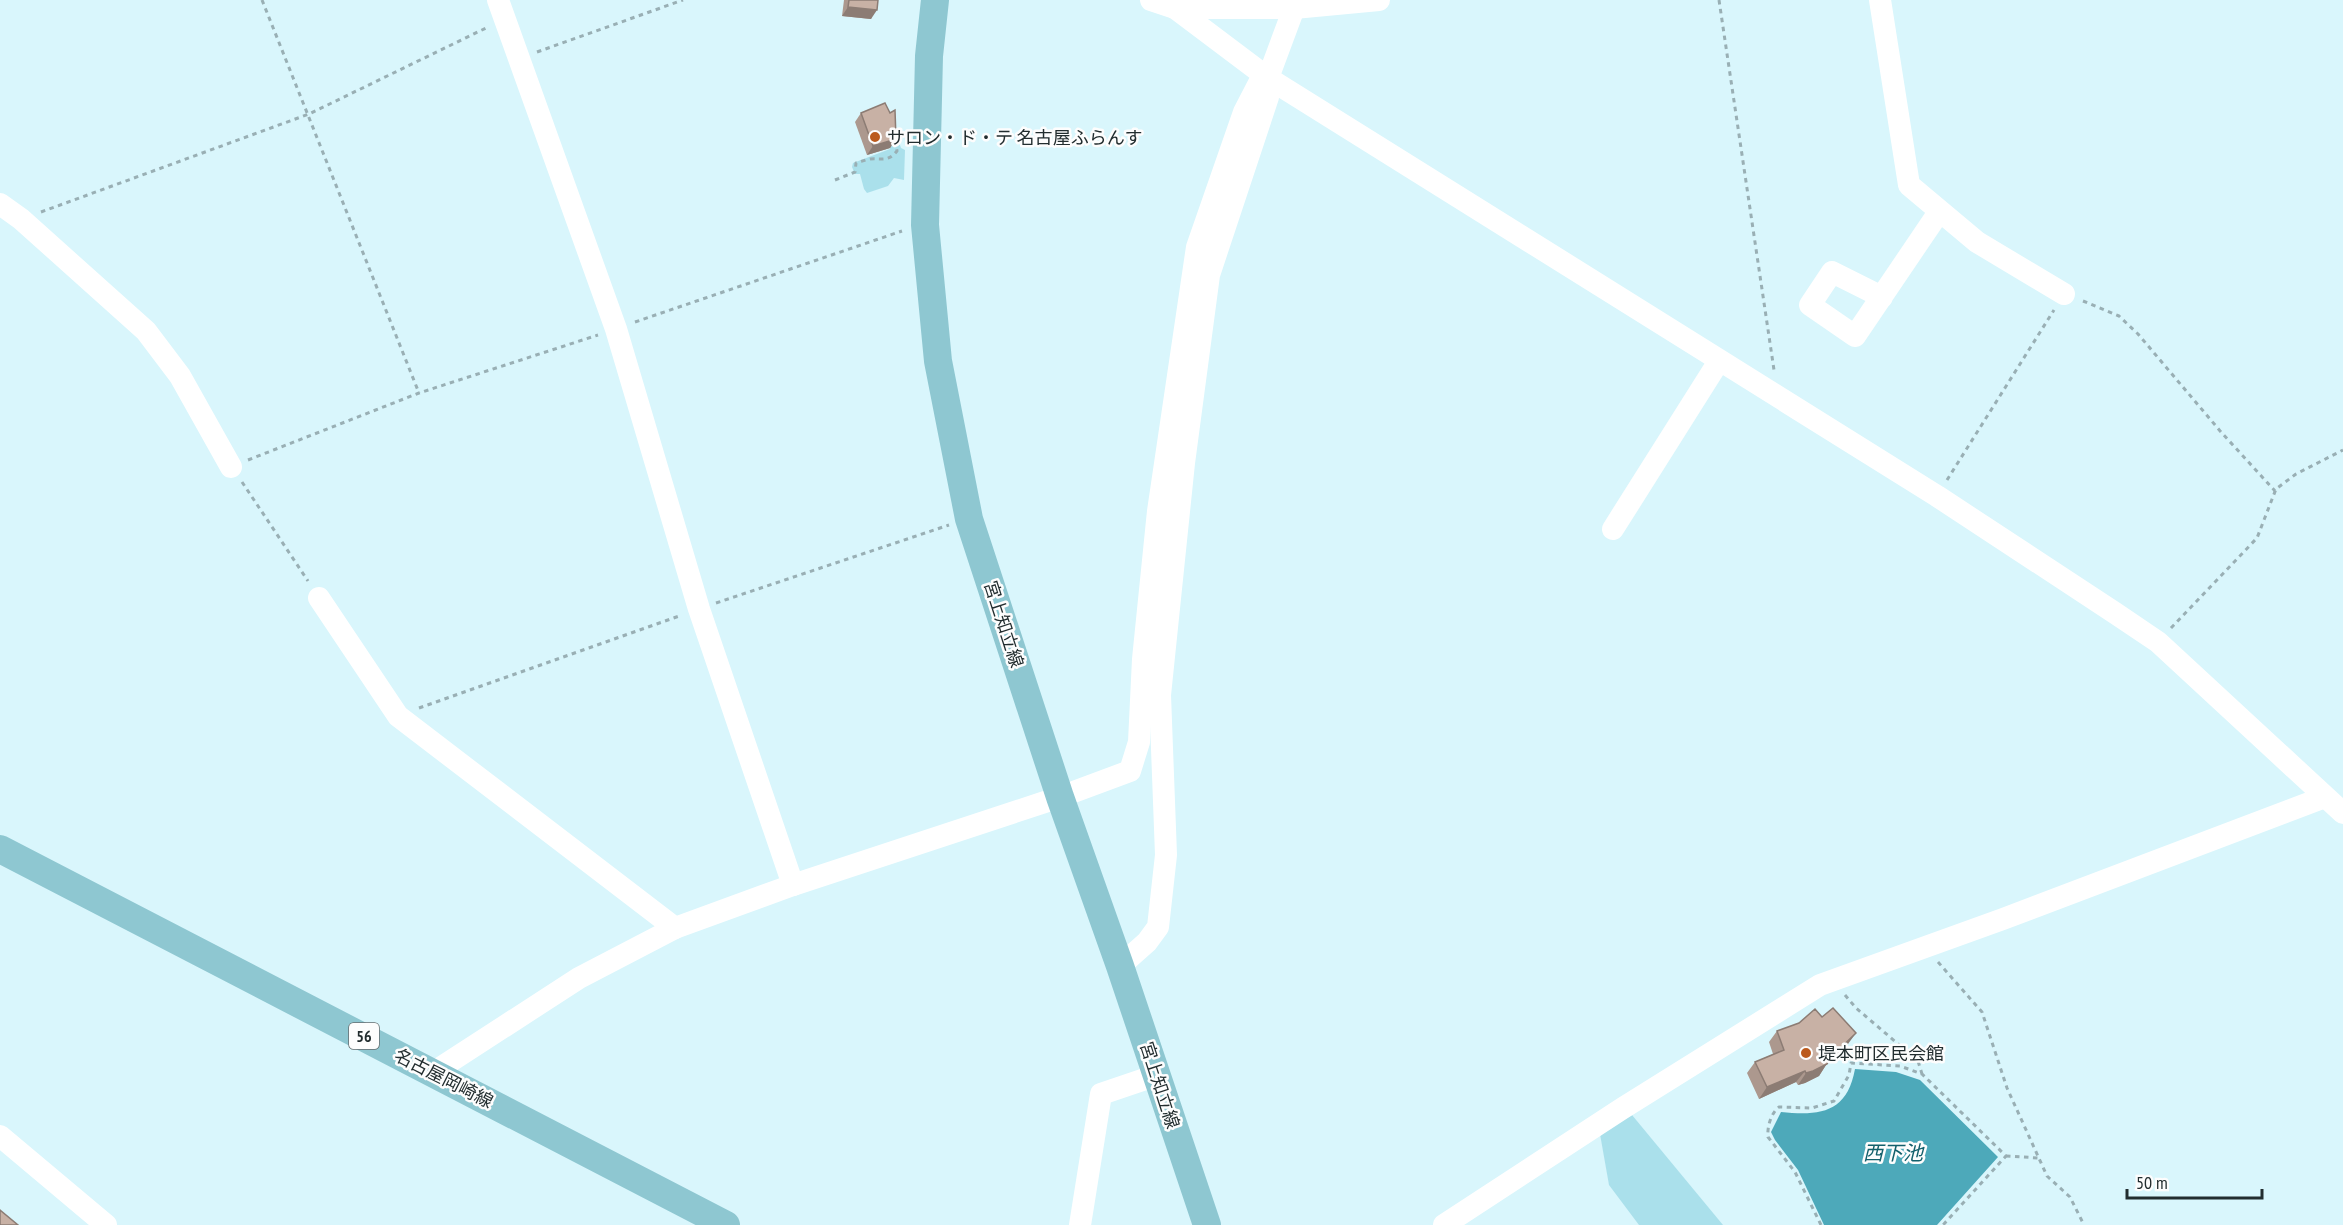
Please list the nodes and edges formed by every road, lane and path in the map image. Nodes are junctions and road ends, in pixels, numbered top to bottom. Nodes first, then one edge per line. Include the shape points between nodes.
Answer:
1 (262, 0) edge
2 (683, 0) edge
3 (935, 0) edge
4 (1151, 0) edge
5 (1379, 0) edge
6 (1719, 0) edge
7 (1880, 0) edge
8 (1295, 4) edge
9 (1175, 8) junction
10 (501, 10) edge
11 (519, 59) junction
12 (1268, 78) junction
13 (309, 114) junction
14 (893, 132) edge
15 (835, 180) dead end
16 (0, 204) edge
17 (1940, 212) junction
18 (21, 219) junction
19 (925, 225) junction
20 (2064, 294) junction
21 (1882, 297) dead end
22 (616, 329) junction
23 (1719, 361) junction
24 (419, 393) junction
25 (1778, 398) junction
26 (2343, 450) edge
27 (231, 467) junction
28 (2275, 491) junction
29 (1937, 496) junction
30 (1613, 529) dead end
31 (319, 598) joint
32 (2158, 642) junction
33 (1060, 797) junction
34 (2325, 797) junction
35 (2343, 813) edge
36 (0, 849) edge
37 (793, 885) junction
38 (675, 928) junction
39 (1925, 947) junction
40 (1120, 966) junction
41 (1839, 978) junction
42 (434, 1072) junction
43 (1922, 1074) junction
44 (1157, 1075) junction
45 (0, 1136) edge
46 (2006, 1156) junction
47 (2039, 1158) junction
48 (106, 1225) edge
49 (726, 1225) edge
50 (1080, 1225) edge
51 (1207, 1225) edge
52 (1444, 1225) edge
53 (1821, 1225) edge
54 (1943, 1225) edge
55 (2084, 1225) edge

1 - 13 path
2 - 11 path
3 - 19 main road, 宮上知立線 via 929,56
4 - 9 street
5 - 8 street
6 - 25 path
7 - 17 street via 1909,185
8 - 9 street
8 - 12 street
9 - 12 street
10 - 11 street
10 - 13 path
11 - 22 street
12 - 23 street
12 - 33 street via 1259,83 1244,112 1197,247 1158,511 1139,742 1130,771
12 - 40 street via 1268,97 1209,275 1185,451 1160,695 1166,855 1158,927
13 - 18 path
13 - 24 path
14 - 15 path via 898,146 890,158 856,163 855,172
16 - 18 street
17 - 20 street via 1977,242
17 - 21 street
18 - 27 street via 146,331 180,376
19 - 22 path
19 - 33 main road, 宮上知立線 via 938,362 969,519
20 - 28 path via 2119,315
20 - 29 path
22 - 24 path
22 - 37 street via 699,609
23 - 25 street
23 - 30 street
24 - 27 path
25 - 29 street
26 - 28 path via 2296,474
27 - 31 path
28 - 32 path via 2257,538
29 - 32 street
31 - 38 street via 398,716
32 - 34 street
33 - 37 street
33 - 40 main road, 宮上知立線
34 - 35 street
34 - 39 street
36 - 42 main road, 名古屋岡崎線 / 56
37 - 38 street
38 - 42 street via 579,978
39 - 41 street
39 - 47 path via 1982,1012 2007,1088
40 - 44 main road, 宮上知立線
41 - 43 path via 1844,995 1918,1062
41 - 52 street via 1820,985
42 - 49 main road, 名古屋岡崎線 / 56
43 - 46 path
43 - 53 path via 1899,1066 1851,1063 1849,1075 1834,1101 1812,1108 1775,1110 1768,1137 1795,1172
44 - 50 street via 1101,1094
44 - 51 main road, 宮上知立線
45 - 48 street
46 - 47 path
46 - 54 path
47 - 55 path via 2047,1176 2070,1197

